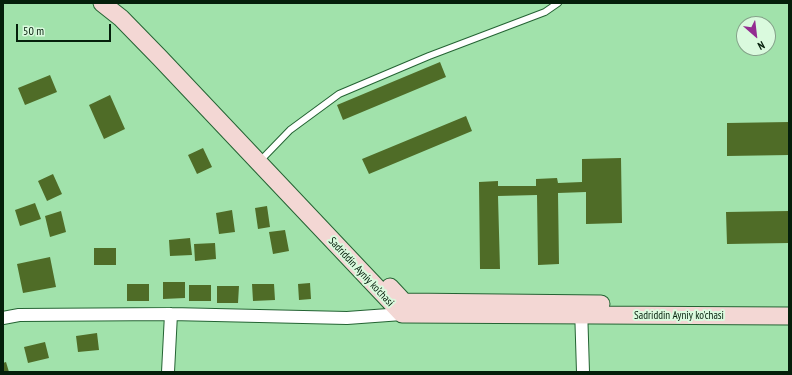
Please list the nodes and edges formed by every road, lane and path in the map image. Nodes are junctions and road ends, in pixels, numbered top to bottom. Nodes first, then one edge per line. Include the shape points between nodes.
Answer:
1 (102, 3) edge
2 (119, 3) edge
3 (558, 3) edge
4 (262, 159) junction
5 (789, 305) edge
6 (403, 308) junction
7 (581, 310) junction
8 (171, 314) junction
9 (789, 316) edge
10 (3, 318) edge
11 (168, 372) edge
12 (582, 372) edge

1 - 4 main road, Sadriddin Ayniy ko'chasi via 121,18
2 - 4 main road, Sadriddin Ayniy ko'chasi
3 - 4 lane via 545,12 429,56 339,94 290,130
4 - 6 main road, Sadriddin Ayniy ko'chasi
5 - 7 main road, Sadriddin Ayniy ko'chasi
6 - 7 main road, Sadriddin Ayniy ko'chasi
6 - 8 street via 347,318
7 - 9 main road, Sadriddin Ayniy ko'chasi
7 - 12 street
8 - 10 street via 18,315
8 - 11 street

